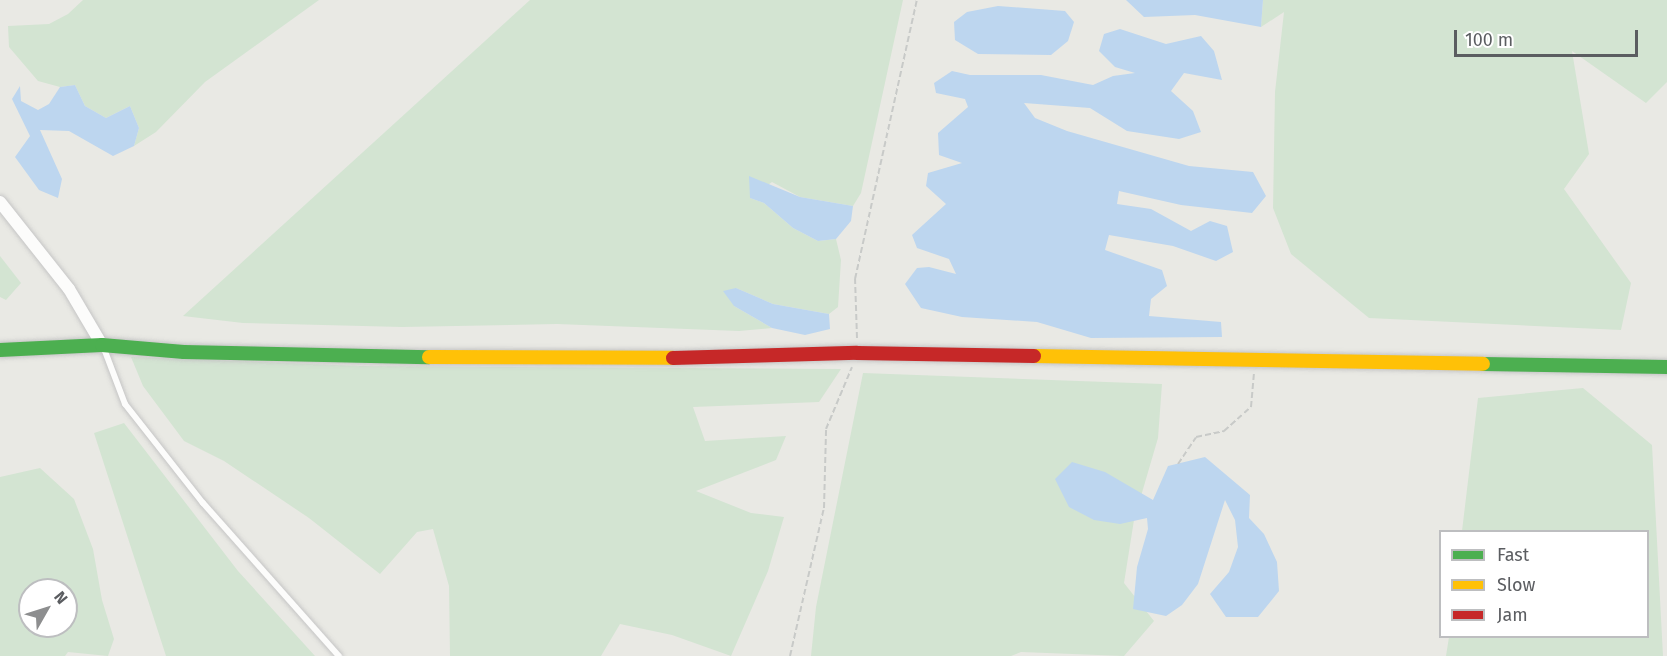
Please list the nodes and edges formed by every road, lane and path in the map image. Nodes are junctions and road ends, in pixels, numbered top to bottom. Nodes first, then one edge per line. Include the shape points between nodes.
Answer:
1 (918, 0) edge
2 (0, 202) edge
3 (102, 345) junction
4 (0, 350) edge
5 (857, 353) junction
6 (1255, 361) junction
7 (1667, 367) edge
8 (1178, 464) dead end
9 (339, 656) edge
10 (790, 656) edge

1 - 5 path via 855,279
2 - 3 street via 69,289
3 - 4 street
3 - 5 street via 184,352 591,360
3 - 9 lane via 125,404 202,503
5 - 6 street
5 - 10 path via 826,429 824,508
6 - 7 street
6 - 8 path via 1251,406 1224,431 1196,437

